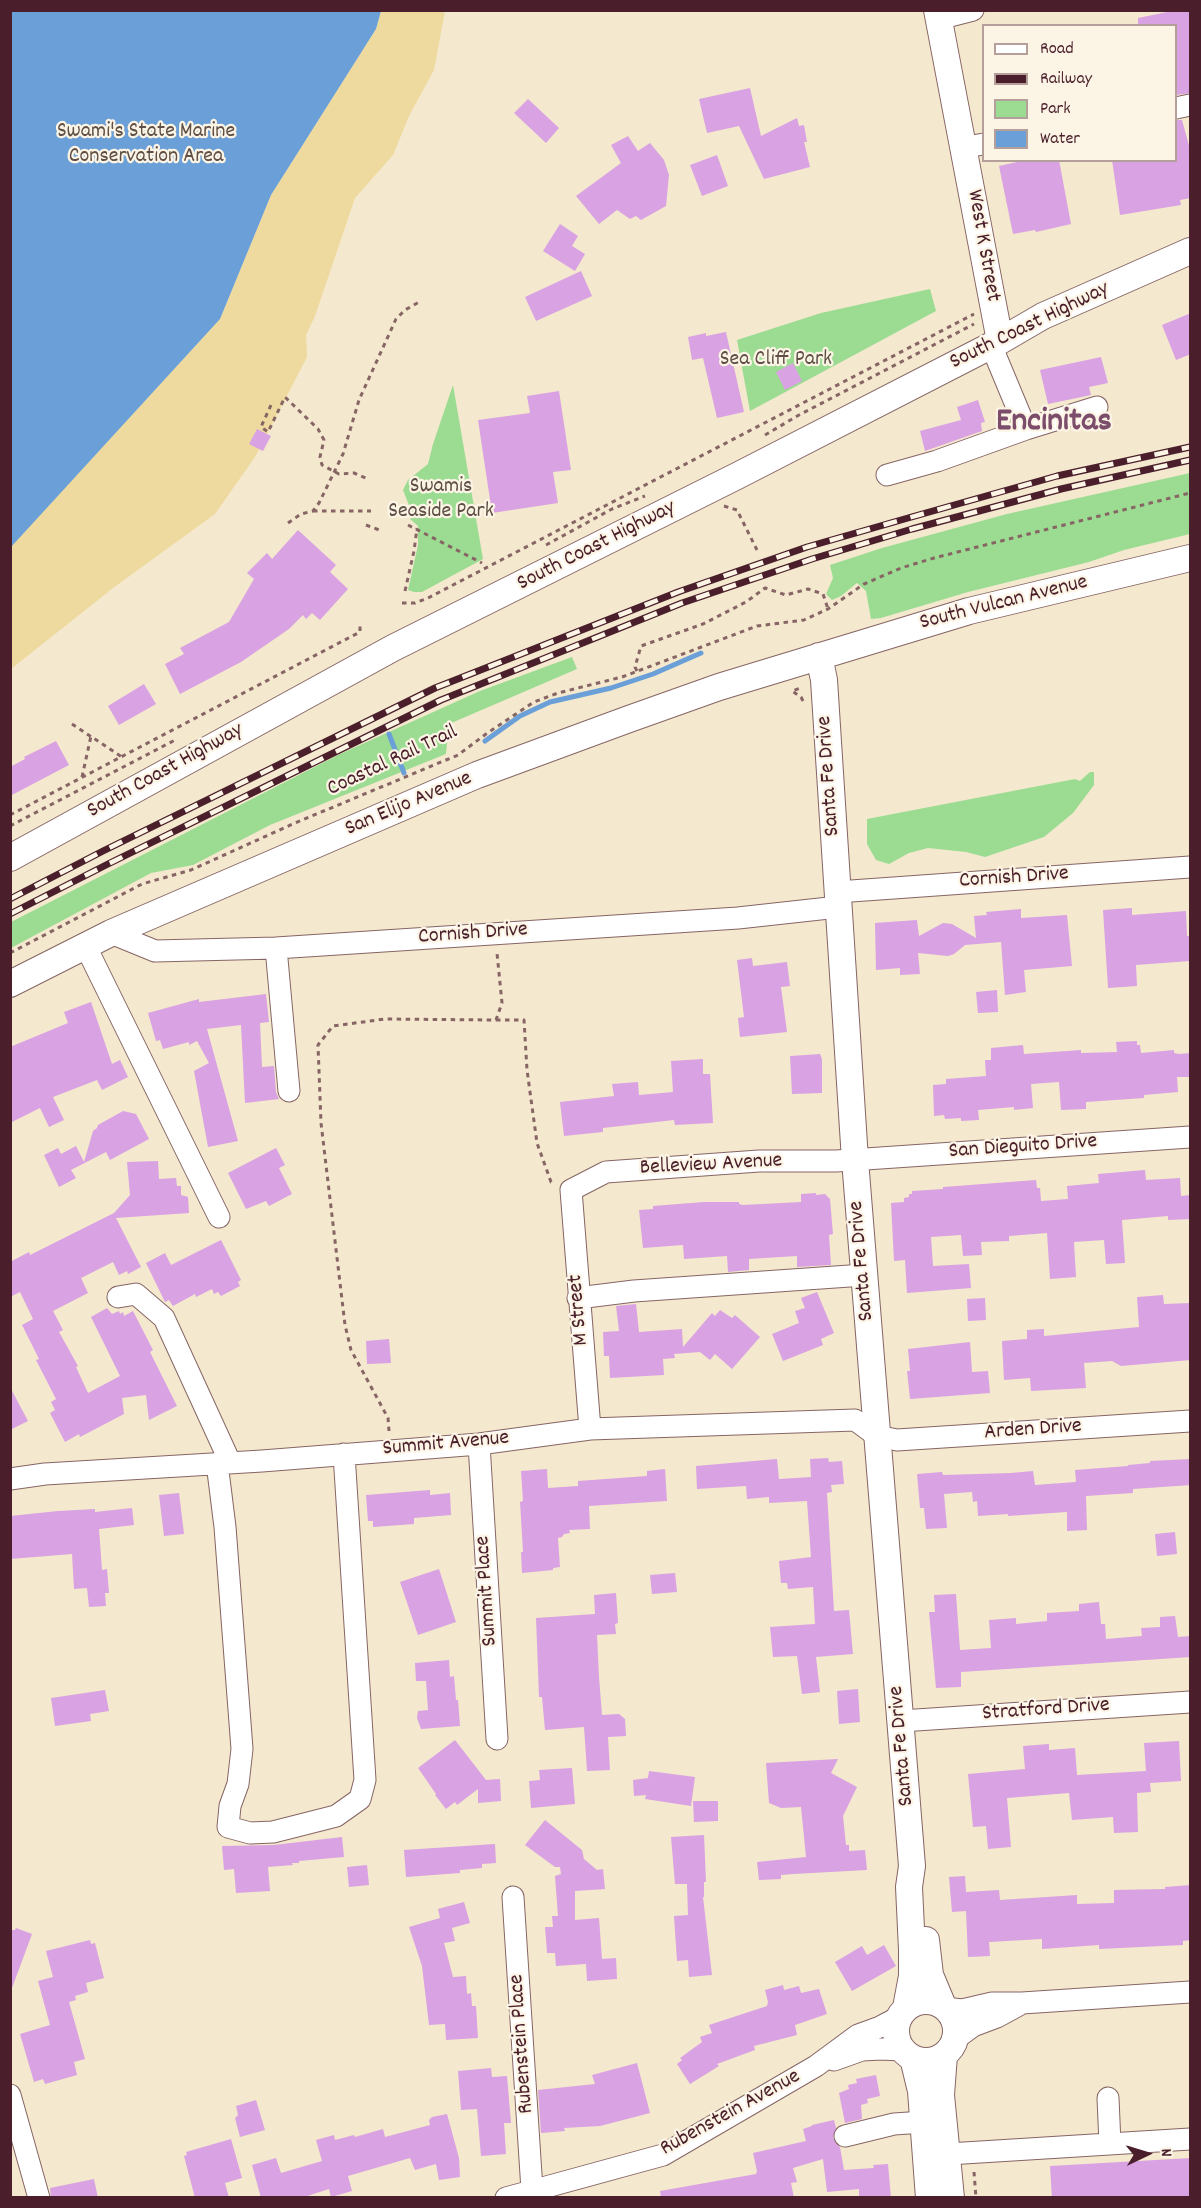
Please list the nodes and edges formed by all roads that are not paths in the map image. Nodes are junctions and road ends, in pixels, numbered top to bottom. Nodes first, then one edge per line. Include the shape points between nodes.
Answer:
1 (973, 10) edge
2 (938, 15) edge
3 (974, 146) edge
4 (1191, 251) edge
5 (996, 343) junction
6 (1097, 407) dead end
7 (1026, 429) junction
8 (886, 475) dead end
9 (1191, 558) edge
10 (819, 656) junction
11 (10, 858) edge
12 (1191, 867) edge
13 (837, 899) junction
14 (111, 933) junction
15 (85, 945) junction
16 (276, 948) junction
17 (10, 984) edge
18 (288, 1091) dead end
19 (1191, 1137) edge
20 (855, 1160) junction
21 (571, 1190) joint
22 (219, 1217) dead end
23 (864, 1275) junction
24 (118, 1297) dead end
25 (578, 1298) junction
26 (1191, 1421) edge
27 (590, 1429) junction
28 (877, 1436) junction
29 (479, 1443) junction
30 (344, 1454) junction
31 (222, 1470) junction
32 (10, 1479) edge
33 (1191, 1702) edge
34 (901, 1721) junction
35 (497, 1738) dead end
36 (912, 1866) junction
37 (513, 1898) dead end
38 (1191, 1992) edge
39 (1022, 2003) junction
40 (944, 2007) junction
41 (902, 2012) junction
42 (949, 2048) junction
43 (908, 2054) junction
44 (816, 2066) junction
45 (10, 2095) edge
46 (1108, 2098) dead end
47 (924, 2122) junction
48 (845, 2136) dead end
49 (1191, 2139) edge
50 (1110, 2144) junction
51 (948, 2154) junction
52 (532, 2190) junction
53 (39, 2198) edge
54 (506, 2198) edge
55 (929, 2198) edge
56 (951, 2198) edge

1 - 2 street
2 - 3 main road, West K Street
3 - 5 main road, West K Street via 984,304
4 - 5 main road, South Coast Highway via 1043,316
5 - 7 street
5 - 11 main road, South Coast Highway via 393,648
6 - 7 street
7 - 8 street
9 - 10 main road, South Vulcan Avenue via 969,611
10 - 13 main road, Santa Fe Drive via 824,680
10 - 14 main road, San Elijo Avenue via 719,687 477,775
12 - 13 street, Cornish Drive
13 - 16 street, Cornish Drive via 738,918
13 - 20 main road, Santa Fe Drive
14 - 15 main road, San Elijo Avenue
14 - 16 street, Cornish Drive via 155,951
15 - 17 main road, San Elijo Avenue
15 - 22 street
16 - 18 street
19 - 20 street, San Dieguito Drive
20 - 21 street, Belleview Avenue via 759,1161 606,1172
20 - 23 main road, Santa Fe Drive
21 - 25 street, M Street
23 - 25 street
23 - 28 main road, Santa Fe Drive
24 - 31 street via 136,1294 164,1318
25 - 27 street, M Street
26 - 28 street, Arden Drive via 903,1440
27 - 28 street, Summit Avenue via 855,1420
27 - 29 street, Summit Avenue
28 - 34 main road, Santa Fe Drive
29 - 30 street, Summit Avenue
29 - 35 street, Summit Place
30 - 31 street, Summit Avenue
30 - 31 street via 365,1780 360,1799 336,1816 273,1832 250,1833 228,1827 242,1749
31 - 32 street, Summit Avenue via 45,1474
33 - 34 street, Stratford Drive
34 - 36 main road, Santa Fe Drive
36 - 40 main road, Santa Fe Drive via 922,1886 930,1975
36 - 41 main road, Santa Fe Drive via 912,1976
37 - 52 street, Rubenstein Place
38 - 39 street
39 - 40 street via 993,2003 962,2010
39 - 42 street via 973,2026
40 - 41 main road via 928,2001 912,2004
40 - 42 main road via 956,2028
41 - 43 main road via 895,2030 898,2044
41 - 44 street, Rubenstein Avenue via 880,2027 858,2035
42 - 43 main road via 929,2061
42 - 51 main road via 941,2095
43 - 44 street, Rubenstein Avenue via 862,2050
43 - 47 main road via 921,2091
44 - 52 street, Rubenstein Avenue via 663,2155
45 - 53 street
46 - 50 street
47 - 48 street via 894,2124
47 - 55 main road
49 - 50 street
50 - 51 street
51 - 56 main road
52 - 54 street, Rubenstein Avenue

